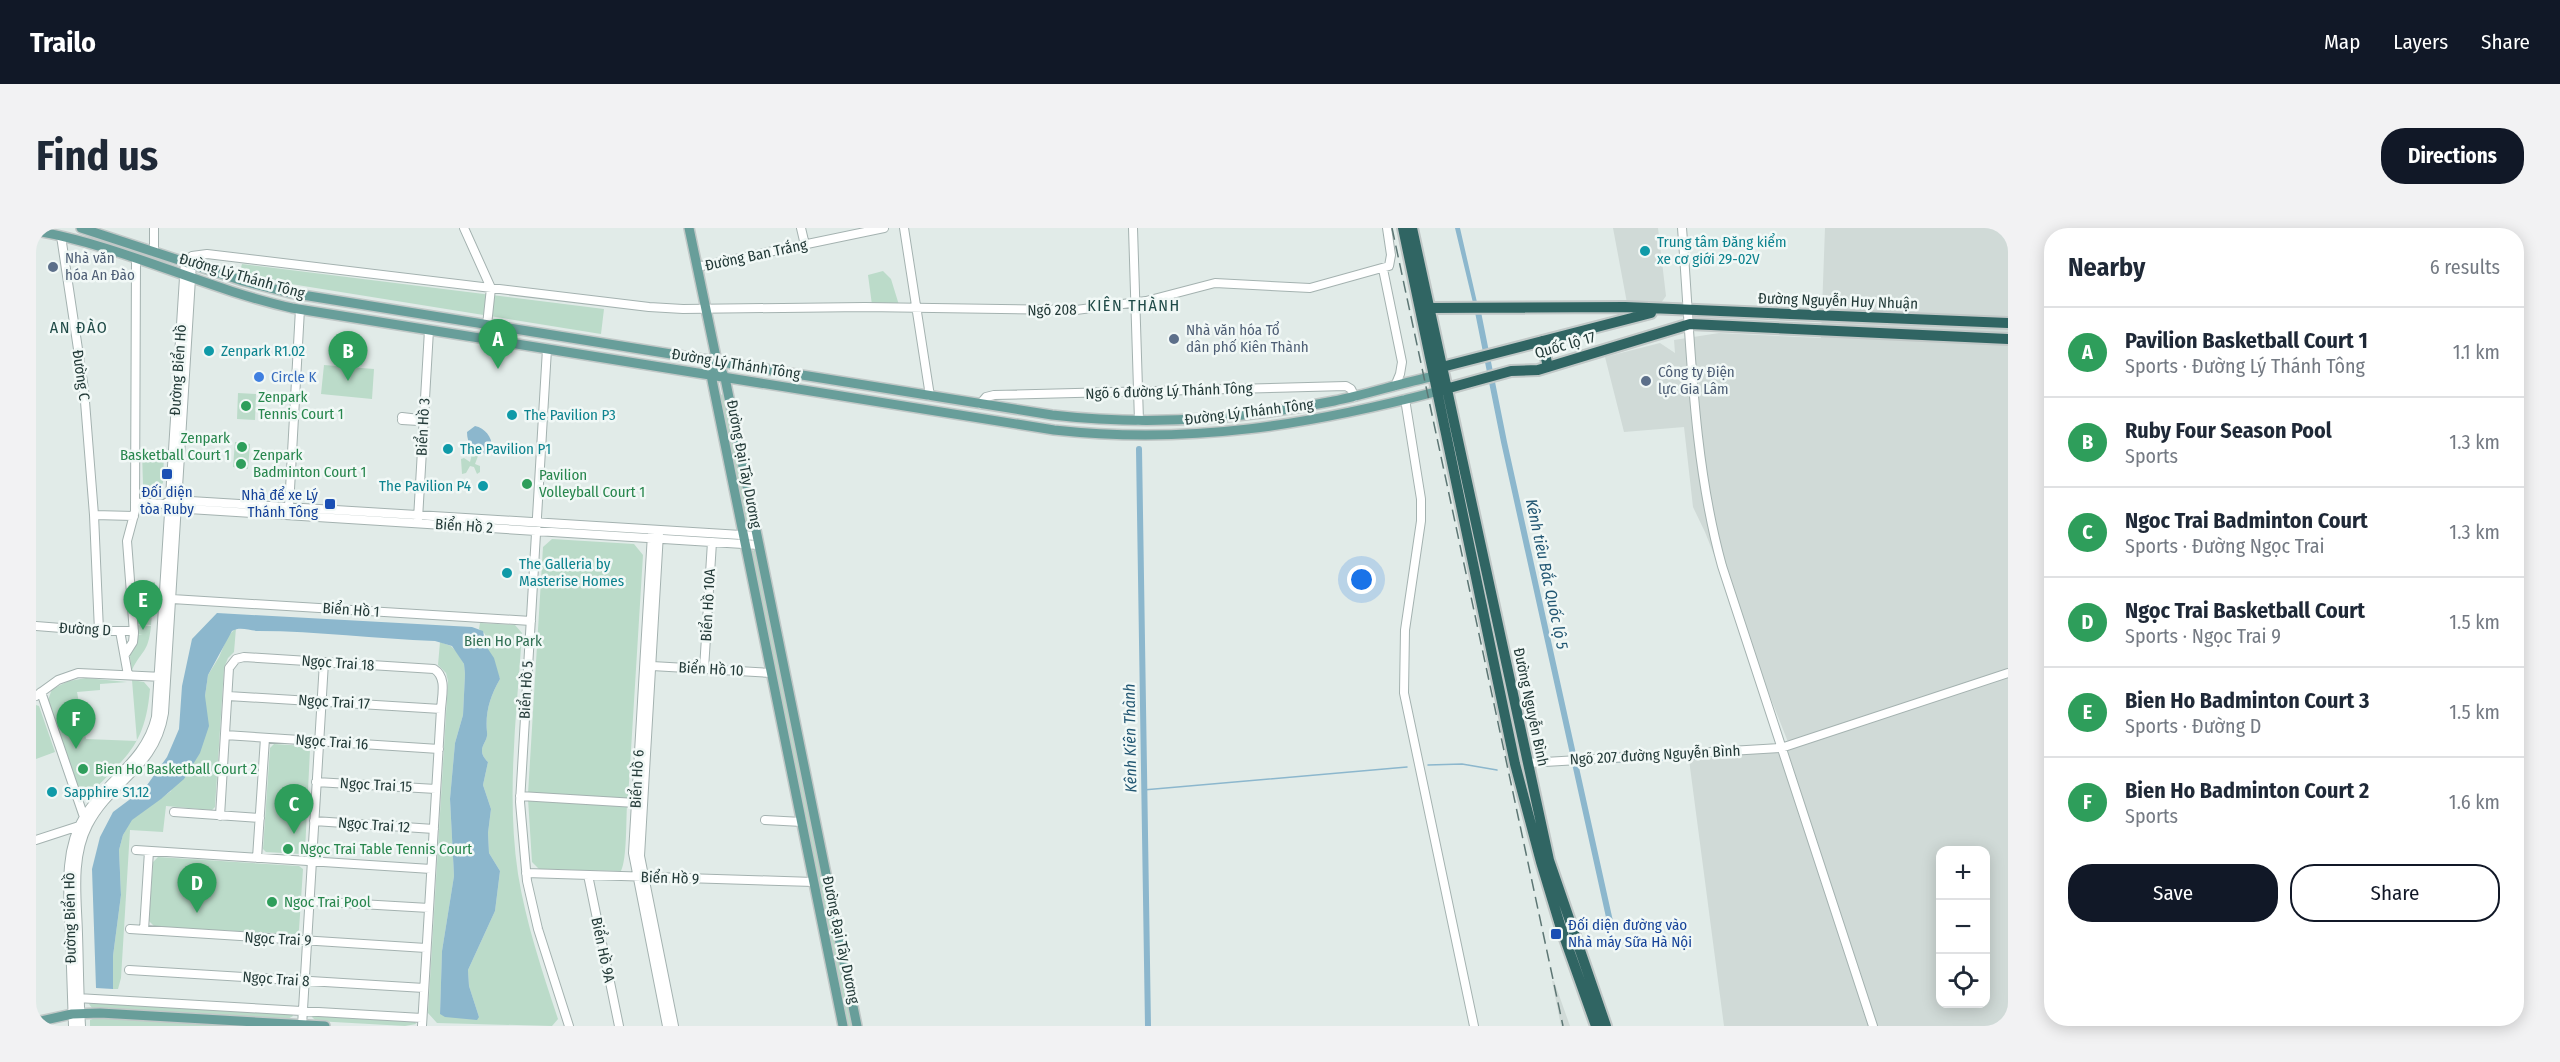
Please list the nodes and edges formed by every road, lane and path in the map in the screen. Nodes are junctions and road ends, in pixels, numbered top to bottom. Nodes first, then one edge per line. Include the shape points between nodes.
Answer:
1 (81, 228) edge
2 (154, 228) edge
3 (464, 228) edge
4 (689, 228) edge
5 (801, 228) edge
6 (884, 228) edge
7 (904, 228) edge
8 (1133, 228) edge
9 (1387, 228) edge
10 (1403, 228) edge
11 (1412, 228) edge
12 (1682, 228) edge
13 (36, 231) edge
14 (103, 232) edge
15 (61, 236) junction
16 (805, 245) junction
17 (154, 252) junction
18 (136, 260) junction
19 (189, 261) junction
20 (697, 267) junction
21 (1383, 269) junction
22 (188, 277) junction
23 (491, 288) junction
24 (1134, 303) junction
25 (706, 308) junction
26 (916, 308) junction
27 (1429, 308) junction
28 (300, 309) junction
29 (1666, 310) junction
30 (1689, 310) junction
31 (1931, 320) junction
32 (2008, 323) edge
33 (1690, 324) junction
34 (487, 325) junction
35 (429, 330) junction
36 (1931, 335) junction
37 (2008, 339) edge
38 (1542, 341) junction
39 (547, 349) junction
40 (717, 362) junction
41 (1402, 362) junction
42 (1548, 367) junction
43 (1439, 371) junction
44 (711, 375) junction
45 (725, 378) junction
46 (1412, 382) junction
47 (1395, 386) junction
48 (1444, 390) junction
49 (1138, 393) junction
50 (930, 396) junction
51 (1355, 396) junction
52 (1405, 399) junction
53 (1325, 403) junction
54 (980, 404) junction
55 (1031, 412) junction
56 (1327, 418) junction
57 (1139, 421) junction
58 (1030, 427) junction
59 (135, 502) junction
60 (172, 504) junction
61 (288, 507) junction
62 (94, 515) junction
63 (134, 516) junction
64 (418, 519) junction
65 (536, 527) junction
66 (656, 534) junction
67 (744, 540) junction
68 (758, 541) junction
69 (712, 542) junction
70 (172, 599) junction
71 (531, 621) junction
72 (36, 626) edge
73 (99, 631) junction
74 (120, 631) junction
75 (134, 631) junction
76 (126, 653) junction
77 (324, 662) junction
78 (651, 666) junction
79 (704, 669) junction
80 (771, 673) junction
81 (2008, 673) edge
82 (128, 675) junction
83 (162, 677) junction
84 (38, 694) edge
85 (228, 696) junction
86 (322, 701) junction
87 (441, 709) junction
88 (225, 735) junction
89 (265, 738) junction
90 (318, 742) junction
91 (1781, 748) junction
92 (439, 749) junction
93 (1528, 763) junction
94 (1515, 764) junction
95 (316, 782) junction
96 (436, 789) junction
97 (520, 796) junction
98 (636, 803) junction
99 (174, 812) dead end
100 (220, 816) junction
101 (260, 818) junction
102 (765, 820) dead end
103 (314, 821) junction
104 (802, 822) junction
105 (84, 824) junction
106 (434, 829) junction
107 (36, 840) edge
108 (136, 850) dead end
109 (149, 851) junction
110 (257, 858) junction
111 (311, 861) junction
112 (432, 869) junction
113 (526, 873) junction
114 (588, 875) junction
115 (640, 877) junction
116 (814, 882) junction
117 (309, 901) junction
118 (429, 908) junction
119 (130, 929) dead end
120 (144, 930) junction
121 (307, 940) junction
122 (426, 948) junction
123 (129, 970) dead end
124 (305, 981) junction
125 (424, 988) junction
126 (76, 998) junction
127 (303, 1011) junction
128 (76, 1013) junction
129 (36, 1022) edge
130 (422, 1022) edge
131 (302, 1025) edge
132 (72, 1026) edge
133 (81, 1026) edge
134 (325, 1026) edge
135 (569, 1026) edge
136 (619, 1026) edge
137 (667, 1026) edge
138 (674, 1026) edge
139 (843, 1026) edge
140 (857, 1026) edge
141 (1474, 1026) edge
142 (1596, 1026) edge
143 (1606, 1026) edge
144 (1873, 1026) edge

1 - 14 main road, Đường Lý Thánh Tông
2 - 17 street
3 - 23 street
4 - 20 main road, Đường Đại Tây Dương
5 - 16 street
6 - 16 street, Đường Ban Trắng
7 - 26 street
8 - 24 street
9 - 21 street via 1391,258 1389,266
10 - 43 highway
11 - 27 highway
12 - 30 street
13 - 15 main road, Đường Lý Thánh Tông
14 - 17 main road, Đường Lý Thánh Tông
15 - 18 main road, Đường Lý Thánh Tông
15 - 62 street, Đường C via 84,389
16 - 20 street, Đường Ban Trắng
17 - 19 main road, Đường Lý Thánh Tông
18 - 22 main road, Đường Lý Thánh Tông
18 - 59 street
19 - 22 street, Đường Biển Hồ
19 - 23 street, Ngõ 208 via 207,254
19 - 34 main road, Đường Lý Thánh Tông via 290,293
20 - 25 main road, Đường Đại Tây Dương
21 - 24 street, Ngõ 208 via 1324,286 1210,284
21 - 41 street
22 - 28 main road, Đường Lý Thánh Tông
22 - 60 street, Đường Biển Hồ
23 - 25 street, Ngõ 208 via 649,307
23 - 34 street
24 - 26 street, Ngõ 208 via 1071,310
24 - 49 street
25 - 26 street, Ngõ 208
25 - 40 main road, Đường Đại Tây Dương
26 - 50 street
27 - 29 highway
27 - 43 highway
28 - 35 main road, Đường Lý Thánh Tông
28 - 61 street
29 - 30 highway, Đường Nguyễn Huy Nhuận
29 - 38 highway, Quốc lộ 17
30 - 31 highway, Đường Nguyễn Huy Nhuận
30 - 33 street
31 - 32 highway, Đường Nguyễn Huy Nhuận
31 - 36 highway
33 - 36 highway, Đường Nguyễn Huy Nhuận
33 - 42 highway, Quốc lộ 17
33 - 91 street via 1702,477 1710,525
34 - 40 main road, Đường Lý Thánh Tông
35 - 39 main road, Đường Lý Thánh Tông
35 - 64 street, Biển Hồ 3
36 - 37 highway, Đường Nguyễn Huy Nhuận
38 - 42 highway
38 - 43 highway, Quốc lộ 17
39 - 44 main road, Đường Lý Thánh Tông
39 - 65 street, Biển Hồ 5
40 - 44 main road
40 - 45 main road, Đường Đại Tây Dương
40 - 50 main road, Đường Lý Thánh Tông
41 - 46 street
41 - 47 street
42 - 48 highway, Quốc lộ 17 via 1497,374
43 - 46 main road, Đường Lý Thánh Tông
43 - 48 highway
44 - 45 main road, Đường Lý Thánh Tông
44 - 67 main road, Đường Đại Tây Dương
45 - 58 main road, Đường Lý Thánh Tông
45 - 68 main road, Đường Đại Tây Dương
46 - 47 main road, Đường Lý Thánh Tông
47 - 51 main road, Đường Lý Thánh Tông
48 - 52 main road, Đường Lý Thánh Tông
48 - 93 highway, Đường Nguyễn Bình
48 - 94 highway, Đường Nguyễn Bình
49 - 51 street, Ngõ 6 đường Lý Thánh Tông via 1346,386
49 - 54 street, Ngõ 6 đường Lý Thánh Tông via 994,395
49 - 57 street
50 - 54 main road, Đường Lý Thánh Tông
51 - 53 main road, Đường Lý Thánh Tông
52 - 56 main road, Đường Lý Thánh Tông
52 - 141 street via 1421,521 1405,630 1404,693
53 - 56 main road
53 - 57 main road, Đường Lý Thánh Tông via 1229,418
54 - 55 main road, Đường Lý Thánh Tông
55 - 57 main road, Đường Lý Thánh Tông
55 - 58 main road
56 - 58 main road, Đường Lý Thánh Tông via 1242,431 1172,435
59 - 60 street
59 - 63 street
60 - 61 street, Biển Hồ 2
60 - 64 street, Biển Hồ 2
60 - 70 street, Đường Biển Hồ
60 - 83 street, Đường Biển Hồ
61 - 64 street, Biển Hồ 2
62 - 63 street
62 - 73 street, Đường C
63 - 75 street via 127,541
64 - 65 street, Biển Hồ 2
65 - 66 street, Biển Hồ 2
65 - 71 street, Biển Hồ 5
66 - 67 street, Biển Hồ 2
66 - 69 street, Biển Hồ 2
66 - 78 street, Biển Hồ 6
66 - 98 street, Biển Hồ 6
67 - 68 street, Biển Hồ 2
67 - 69 street, Biển Hồ 2
67 - 80 main road, Đường Đại Tây Dương
68 - 140 main road, Đường Đại Tây Dương
69 - 79 street, Biển Hồ 10A
70 - 71 street, Biển Hồ 1
70 - 83 street, Đường Biển Hồ
71 - 97 street, Biển Hồ 5
72 - 73 street, Đường D
73 - 74 street, Đường D
74 - 75 street, Đường D
74 - 76 street
75 - 76 street
76 - 82 street
77 - 85 street, Ngọc Trai 18 via 244,657 232,662 229,668
77 - 86 street
77 - 87 street, Ngọc Trai 18 via 434,669 442,676
78 - 79 street, Biển Hồ 10
78 - 115 street, Biển Hồ 6
79 - 80 street, Biển Hồ 10
80 - 104 main road, Đường Đại Tây Dương
81 - 91 street, Ngõ 207 đường Nguyễn Bình
82 - 83 street
82 - 84 street via 72,674
83 - 105 street, Đường Biển Hồ via 156,717 147,742 96,801
84 - 105 street
85 - 86 street, Ngọc Trai 17
85 - 88 street
86 - 87 street, Ngọc Trai 17
86 - 90 street
87 - 92 street
88 - 89 street, Ngọc Trai 16
88 - 100 street
89 - 90 street, Ngọc Trai 16
89 - 101 street
90 - 92 street, Ngọc Trai 16
90 - 95 street
91 - 93 street, Ngõ 207 đường Nguyễn Bình
91 - 144 street
92 - 96 street
93 - 94 highway
93 - 143 highway, Đường Nguyễn Bình via 1549,860
94 - 142 highway, Đường Nguyễn Bình via 1554,904
95 - 96 street, Ngọc Trai 15
95 - 103 street
96 - 106 street
97 - 98 street
97 - 113 street, Biển Hồ 5
98 - 115 street, Biển Hồ 6 via 633,853
99 - 100 street
100 - 101 street
101 - 110 street
102 - 104 street
103 - 106 street, Ngọc Trai 12
103 - 111 street
104 - 116 main road, Đường Đại Tây Dương
105 - 107 street
105 - 126 street, Đường Biển Hồ via 68,874
106 - 112 street
108 - 109 street
109 - 110 street
109 - 120 street
110 - 111 street
111 - 112 street
111 - 117 street
112 - 118 street
113 - 114 street, Biển Hồ 9
113 - 135 street, Biển Hồ 5 via 538,929
114 - 115 street, Biển Hồ 9
114 - 136 street, Biển Hồ 9A
115 - 116 street, Biển Hồ 9
115 - 137 street, Biển Hồ 6
115 - 138 street, Biển Hồ 6
116 - 139 main road, Đường Đại Tây Dương
117 - 118 street
117 - 121 street
118 - 122 street
119 - 120 street, Ngọc Trai 9
120 - 121 street, Ngọc Trai 9
121 - 122 street, Ngọc Trai 9
121 - 124 street
122 - 125 street
123 - 124 street, Ngọc Trai 8
124 - 125 street, Ngọc Trai 8
124 - 127 street
125 - 130 street
126 - 127 street
126 - 128 street, Đường Biển Hồ
127 - 130 street
127 - 131 street
128 - 129 main road
128 - 131 main road
128 - 132 street, Đường Biển Hồ
128 - 133 street, Đường Biển Hồ
131 - 134 main road

